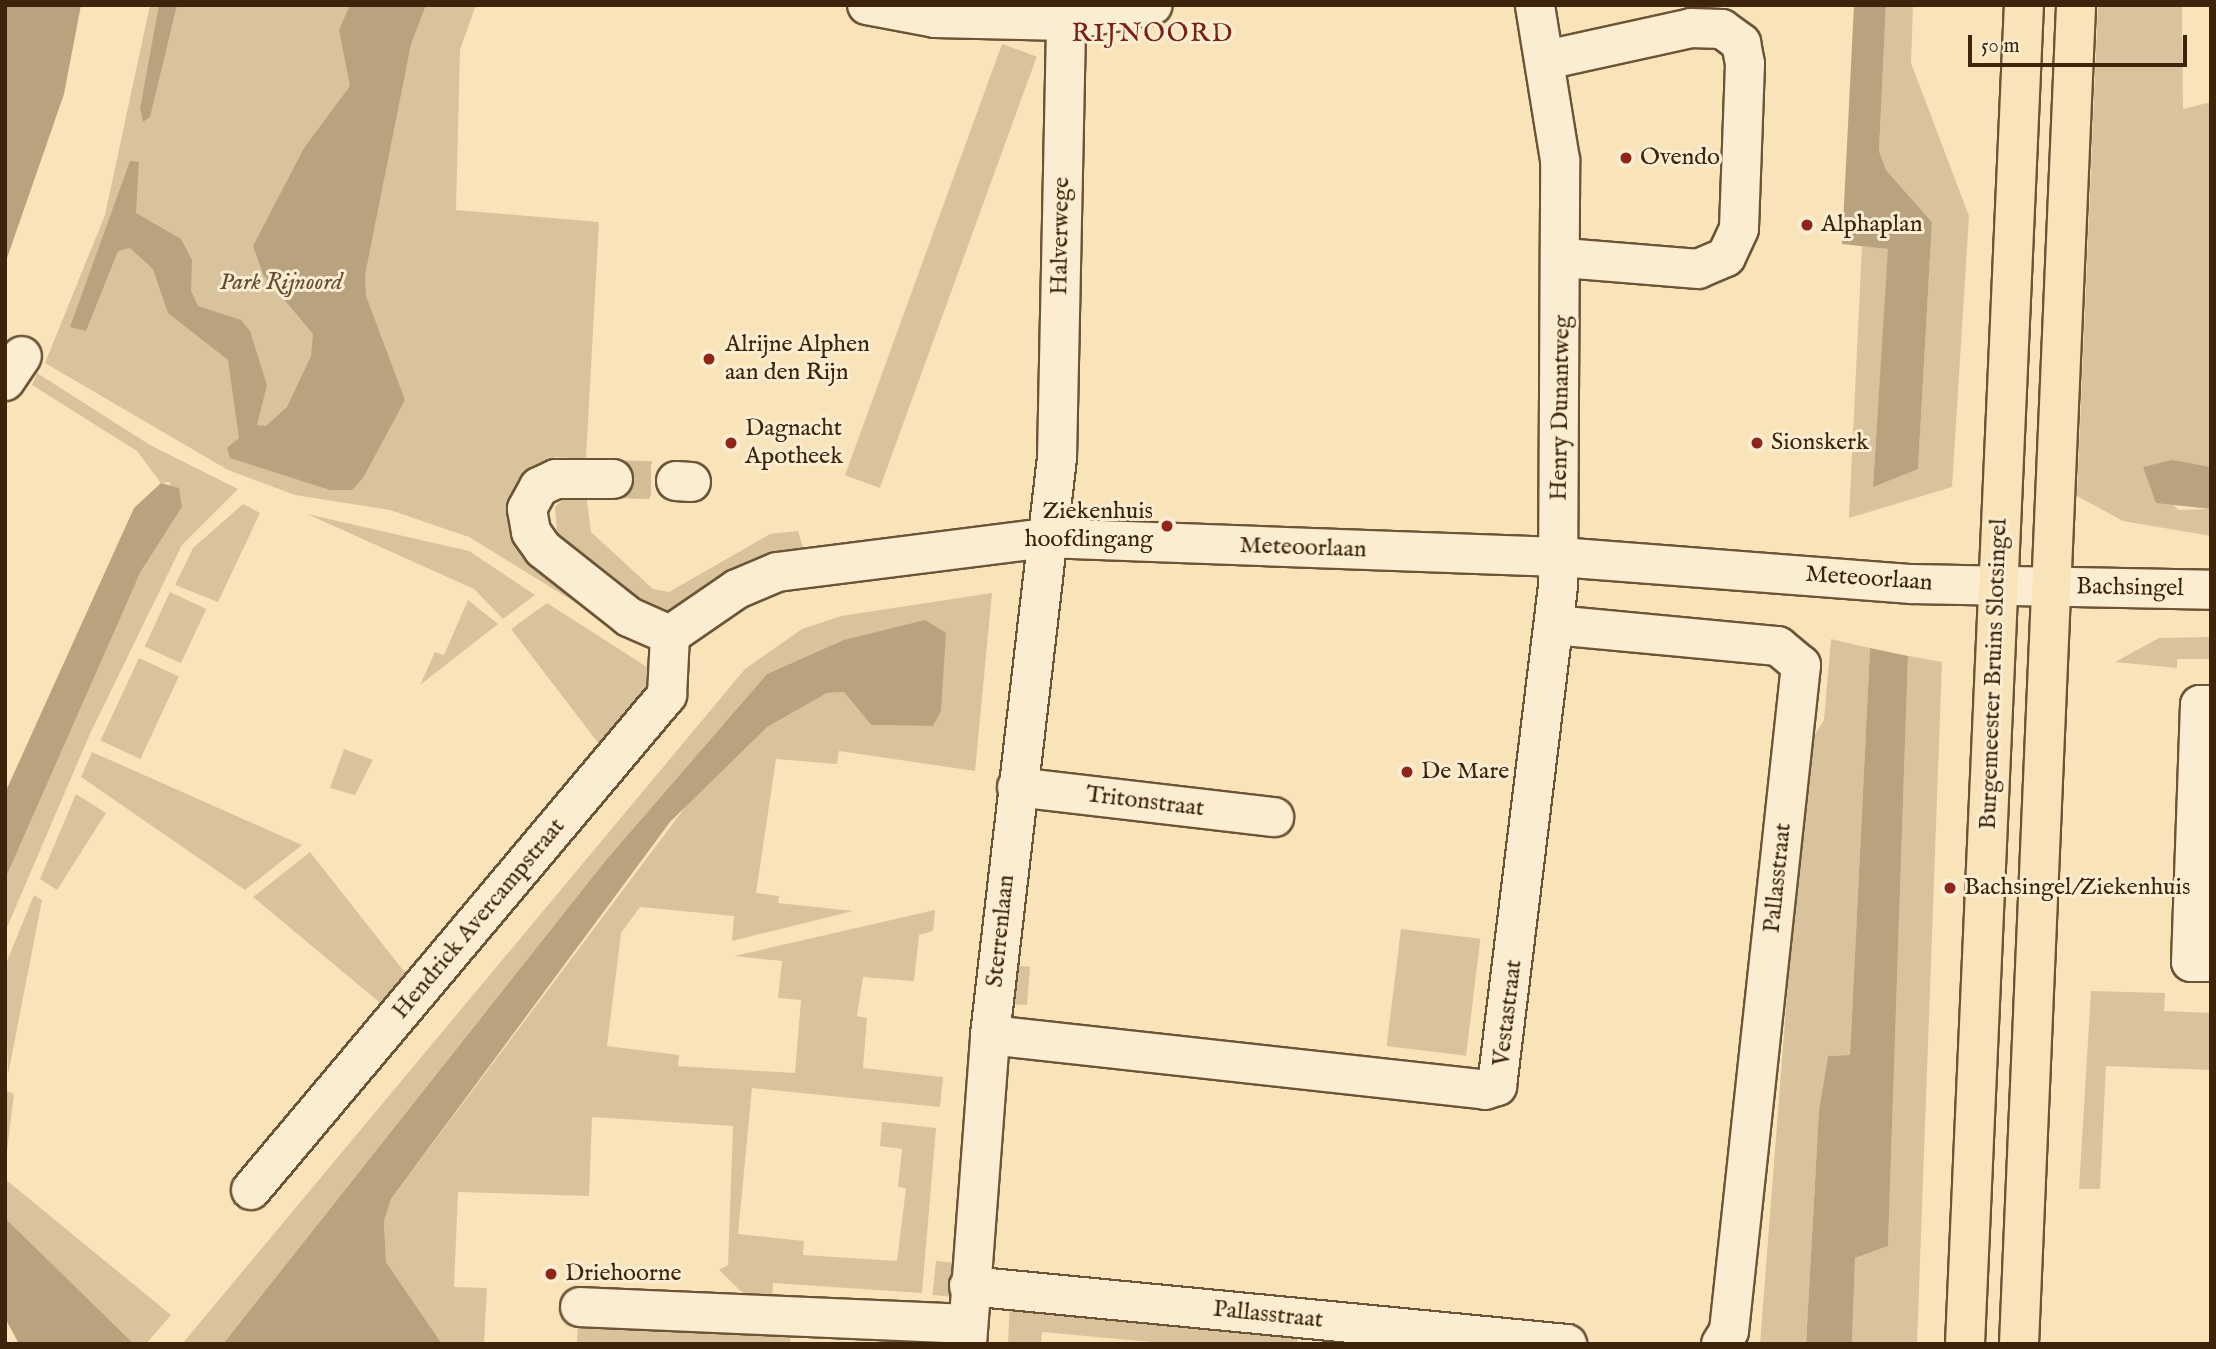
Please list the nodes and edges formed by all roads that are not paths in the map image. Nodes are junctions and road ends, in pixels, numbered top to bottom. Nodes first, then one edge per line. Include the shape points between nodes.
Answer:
1 (867, 5) edge
2 (1153, 5) edge
3 (1535, 5) edge
4 (2024, 5) edge
5 (2076, 5) edge
6 (935, 12) edge
7 (1066, 21) junction
8 (1546, 60) junction
9 (1564, 258) junction
10 (613, 479) tunnel mouth
11 (1045, 538) junction
12 (1559, 557) junction
13 (1999, 585) junction
14 (2049, 587) junction
15 (2211, 590) edge
16 (1554, 625) junction
17 (670, 635) junction
18 (2211, 705) edge
19 (1017, 787) junction
20 (1274, 817) dead end
21 (2211, 962) edge
22 (990, 1035) junction
23 (251, 1190) dead end
24 (970, 1286) junction
25 (580, 1307) dead end
26 (967, 1334) edge
27 (1567, 1344) edge
28 (1721, 1344) edge
29 (1965, 1344) edge
30 (2019, 1344) edge

1 - 6 street
2 - 7 street
3 - 8 street, Henry Dunantweg
4 - 13 main road, Burgemeester Bruins Slotsingel
5 - 14 main road, Burgemeester Bruins Slotsingel
6 - 7 street
7 - 11 street, Halverwege via 1057,458
8 - 9 street, Henry Dunantweg via 1560,160
8 - 9 street via 1691,27 1722,29 1741,43 1745,64 1739,229 1726,257 1698,269
9 - 12 street, Henry Dunantweg
10 - 17 street via 556,479 539,487 527,509 543,549 629,617
11 - 12 street, Meteoorlaan
11 - 17 street, Meteoorlaan via 777,572 737,589
11 - 19 street, Sterrenlaan
12 - 13 street, Meteoorlaan
12 - 16 street, Vestastraat
13 - 14 street, Meteoorlaan
13 - 29 main road, Burgemeester Bruins Slotsingel
14 - 15 street, Bachsingel
14 - 30 main road, Burgemeester Bruins Slotsingel
16 - 22 street, Vestastraat via 1497,1086 1485,1090
16 - 28 street, Pallasstraat via 1778,646 1801,665 1729,1331
17 - 23 street, Hendrick Avercampstraat via 667,695
18 - 21 street via 2200,705 2191,962
19 - 20 street, Tritonstraat
19 - 22 street, Sterrenlaan
22 - 24 street, Sterrenlaan
24 - 26 street, Sterrenlaan
24 - 27 street, Pallasstraat
25 - 26 street, Sterrenlaan

